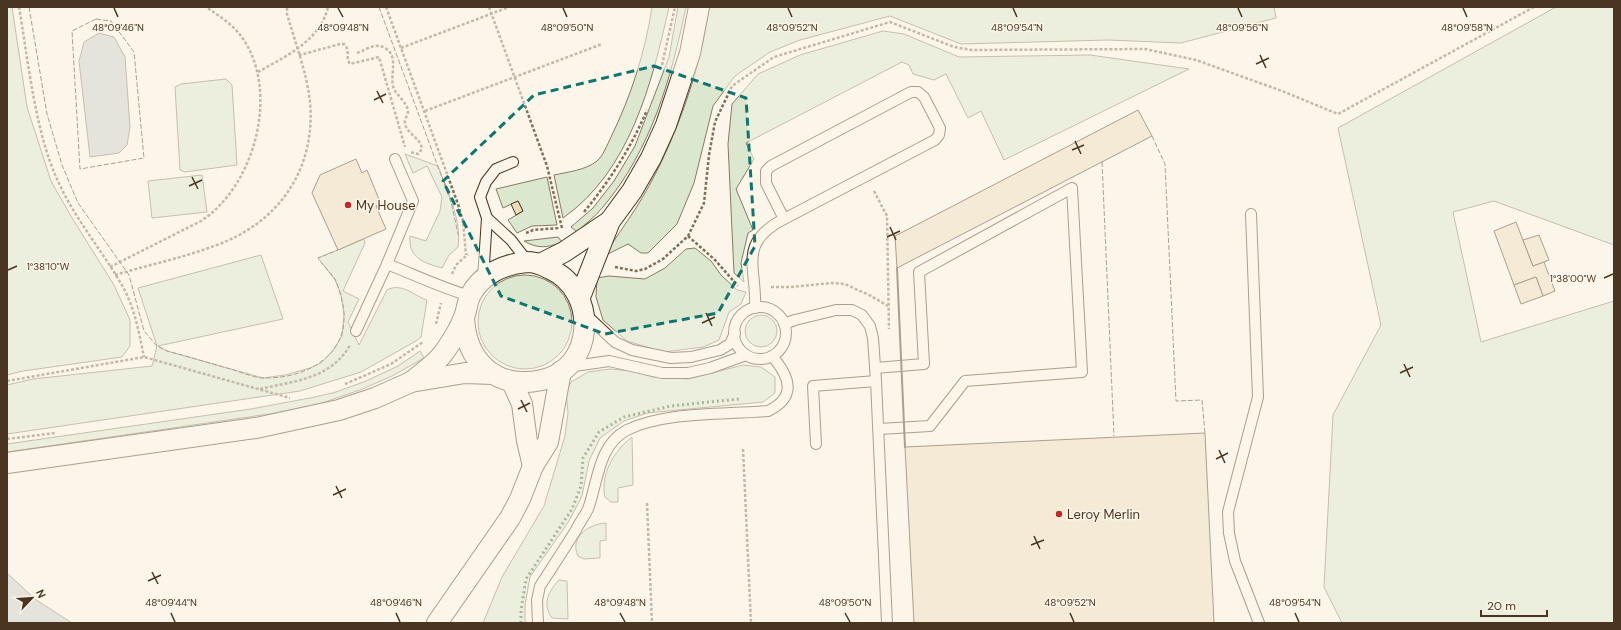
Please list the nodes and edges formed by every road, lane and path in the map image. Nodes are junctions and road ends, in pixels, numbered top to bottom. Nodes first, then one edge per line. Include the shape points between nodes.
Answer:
1 (19, 7) edge
2 (206, 7) edge
3 (287, 7) edge
4 (328, 7) edge
5 (386, 7) edge
6 (489, 7) edge
7 (509, 7) edge
8 (675, 7) edge
9 (699, 7) edge
10 (1534, 7) edge
11 (491, 14) junction
12 (602, 44) dead end
13 (401, 48) junction
14 (298, 52) junction
15 (357, 53) dead end
16 (661, 68) dead end
17 (258, 72) junction
18 (514, 77) junction
19 (649, 103) dead end
20 (425, 112) junction
21 (395, 159) dead end
22 (513, 162) dead end
23 (866, 176) junction
24 (1251, 214) dead end
25 (579, 216) dead end
26 (488, 218) junction
27 (784, 219) junction
28 (610, 221) junction
29 (566, 226) dead end
30 (562, 228) junction
31 (688, 236) junction
32 (575, 245) junction
33 (594, 260) junction
34 (534, 263) junction
35 (387, 264) junction
36 (110, 267) junction
37 (115, 275) junction
38 (483, 279) junction
39 (756, 288) junction
40 (446, 289) junction
41 (470, 296) junction
42 (582, 306) junction
43 (888, 306) junction
44 (755, 308) junction
45 (464, 317) junction
46 (784, 324) junction
47 (435, 329) dead end
48 (356, 331) joint
49 (734, 333) junction
50 (428, 338) dead end
51 (873, 338) junction
52 (746, 355) junction
53 (772, 356) junction
54 (144, 357) junction
55 (875, 368) junction
56 (564, 369) junction
57 (493, 374) junction
58 (7, 381) edge
59 (876, 381) junction
60 (412, 382) junction
61 (512, 382) junction
62 (341, 385) dead end
63 (259, 389) junction
64 (293, 398) dead end
65 (879, 429) junction
66 (816, 444) dead end
67 (743, 448) dead end
68 (7, 463) edge
69 (534, 466) junction
70 (647, 503) dead end
71 (437, 623) edge
72 (538, 623) edge
73 (652, 623) edge
74 (751, 623) edge
75 (887, 623) edge
76 (1259, 623) edge

1 - 36 path via 36,106 56,178
2 - 17 path via 231,25 241,36
3 - 14 path
4 - 14 path via 325,21
5 - 13 path
6 - 11 path
7 - 11 path
8 - 16 path
9 - 28 street via 690,53 666,125 632,191
10 - 31 path via 1338,114 1196,60 1145,49 972,50 954,47 890,22 774,57 732,86 715,122 704,203
11 - 13 path
11 - 18 path
12 - 18 path
13 - 20 path
14 - 15 path via 300,55 344,44 348,49 347,58 350,64 378,57 406,148 418,154 422,145 409,133 405,124 406,108 393,86 394,68 389,52 386,48 373,46
14 - 17 path
14 - 37 path via 310,102 310,134 301,171 289,192 263,220 234,237 215,246
17 - 36 path via 259,111 256,138 246,169 227,199 214,213 201,221
18 - 20 path
18 - 30 path via 547,166
19 - 25 path via 626,154 609,181
20 - 40 path via 463,222 466,255 456,265
21 - 35 lane via 413,201
22 - 26 lane via 496,170 486,182 480,197
23 - 27 lane
23 - 27 lane via 935,140 939,135 940,128 924,97 918,92 911,92 771,166 766,171 766,183
23 - 43 path via 886,216
24 - 76 lane via 1258,397 1228,512 1235,561
26 - 34 lane
26 - 38 lane
27 - 39 lane via 764,231 754,248 752,265
28 - 32 street
28 - 33 street
29 - 30 path
30 - 32 path
31 - 33 path via 663,259 645,270 622,270
31 - 39 path via 715,260 736,285
32 - 34 street
33 - 42 street
34 - 38 street via 504,266
34 - 42 street via 559,273 571,284
35 - 40 lane
35 - 48 lane
36 - 37 path
37 - 54 path via 124,288 134,313
38 - 41 street
39 - 43 path via 845,284
39 - 44 lane
40 - 41 lane
40 - 47 path
41 - 45 street
42 - 49 lane via 615,342 632,350 671,358 691,357 720,350 730,344
42 - 56 street via 584,334 578,352
43 - 51 path via 888,333
44 - 46 lane via 769,309 777,314
44 - 49 lane via 740,318
45 - 57 street via 465,334 470,349 480,364
45 - 60 street via 444,353
46 - 51 lane via 836,310 852,310 862,315 870,326
46 - 53 lane via 784,342
48 - 63 path via 343,357 333,367 314,376
49 - 52 lane via 739,348
50 - 62 path via 391,364
51 - 55 lane
52 - 53 lane via 754,359
52 - 56 lane via 688,373 662,373 609,361
53 - 72 lane via 786,377 788,390 784,400 777,407 768,411 653,421 626,430 616,438 606,450 601,462 587,509 540,586 537,600
54 - 58 path
54 - 63 path
55 - 59 lane
55 - 65 lane via 924,364 919,272 1072,188 1082,372 966,381 930,426
56 - 61 street via 546,380
56 - 69 street via 548,442
57 - 60 street via 465,373
57 - 61 street
59 - 65 lane
59 - 66 lane via 813,386
60 - 68 street via 339,410 256,428
61 - 69 street via 522,404 527,441
63 - 64 path
65 - 75 lane
67 - 74 path
69 - 71 street via 510,518
70 - 73 path

